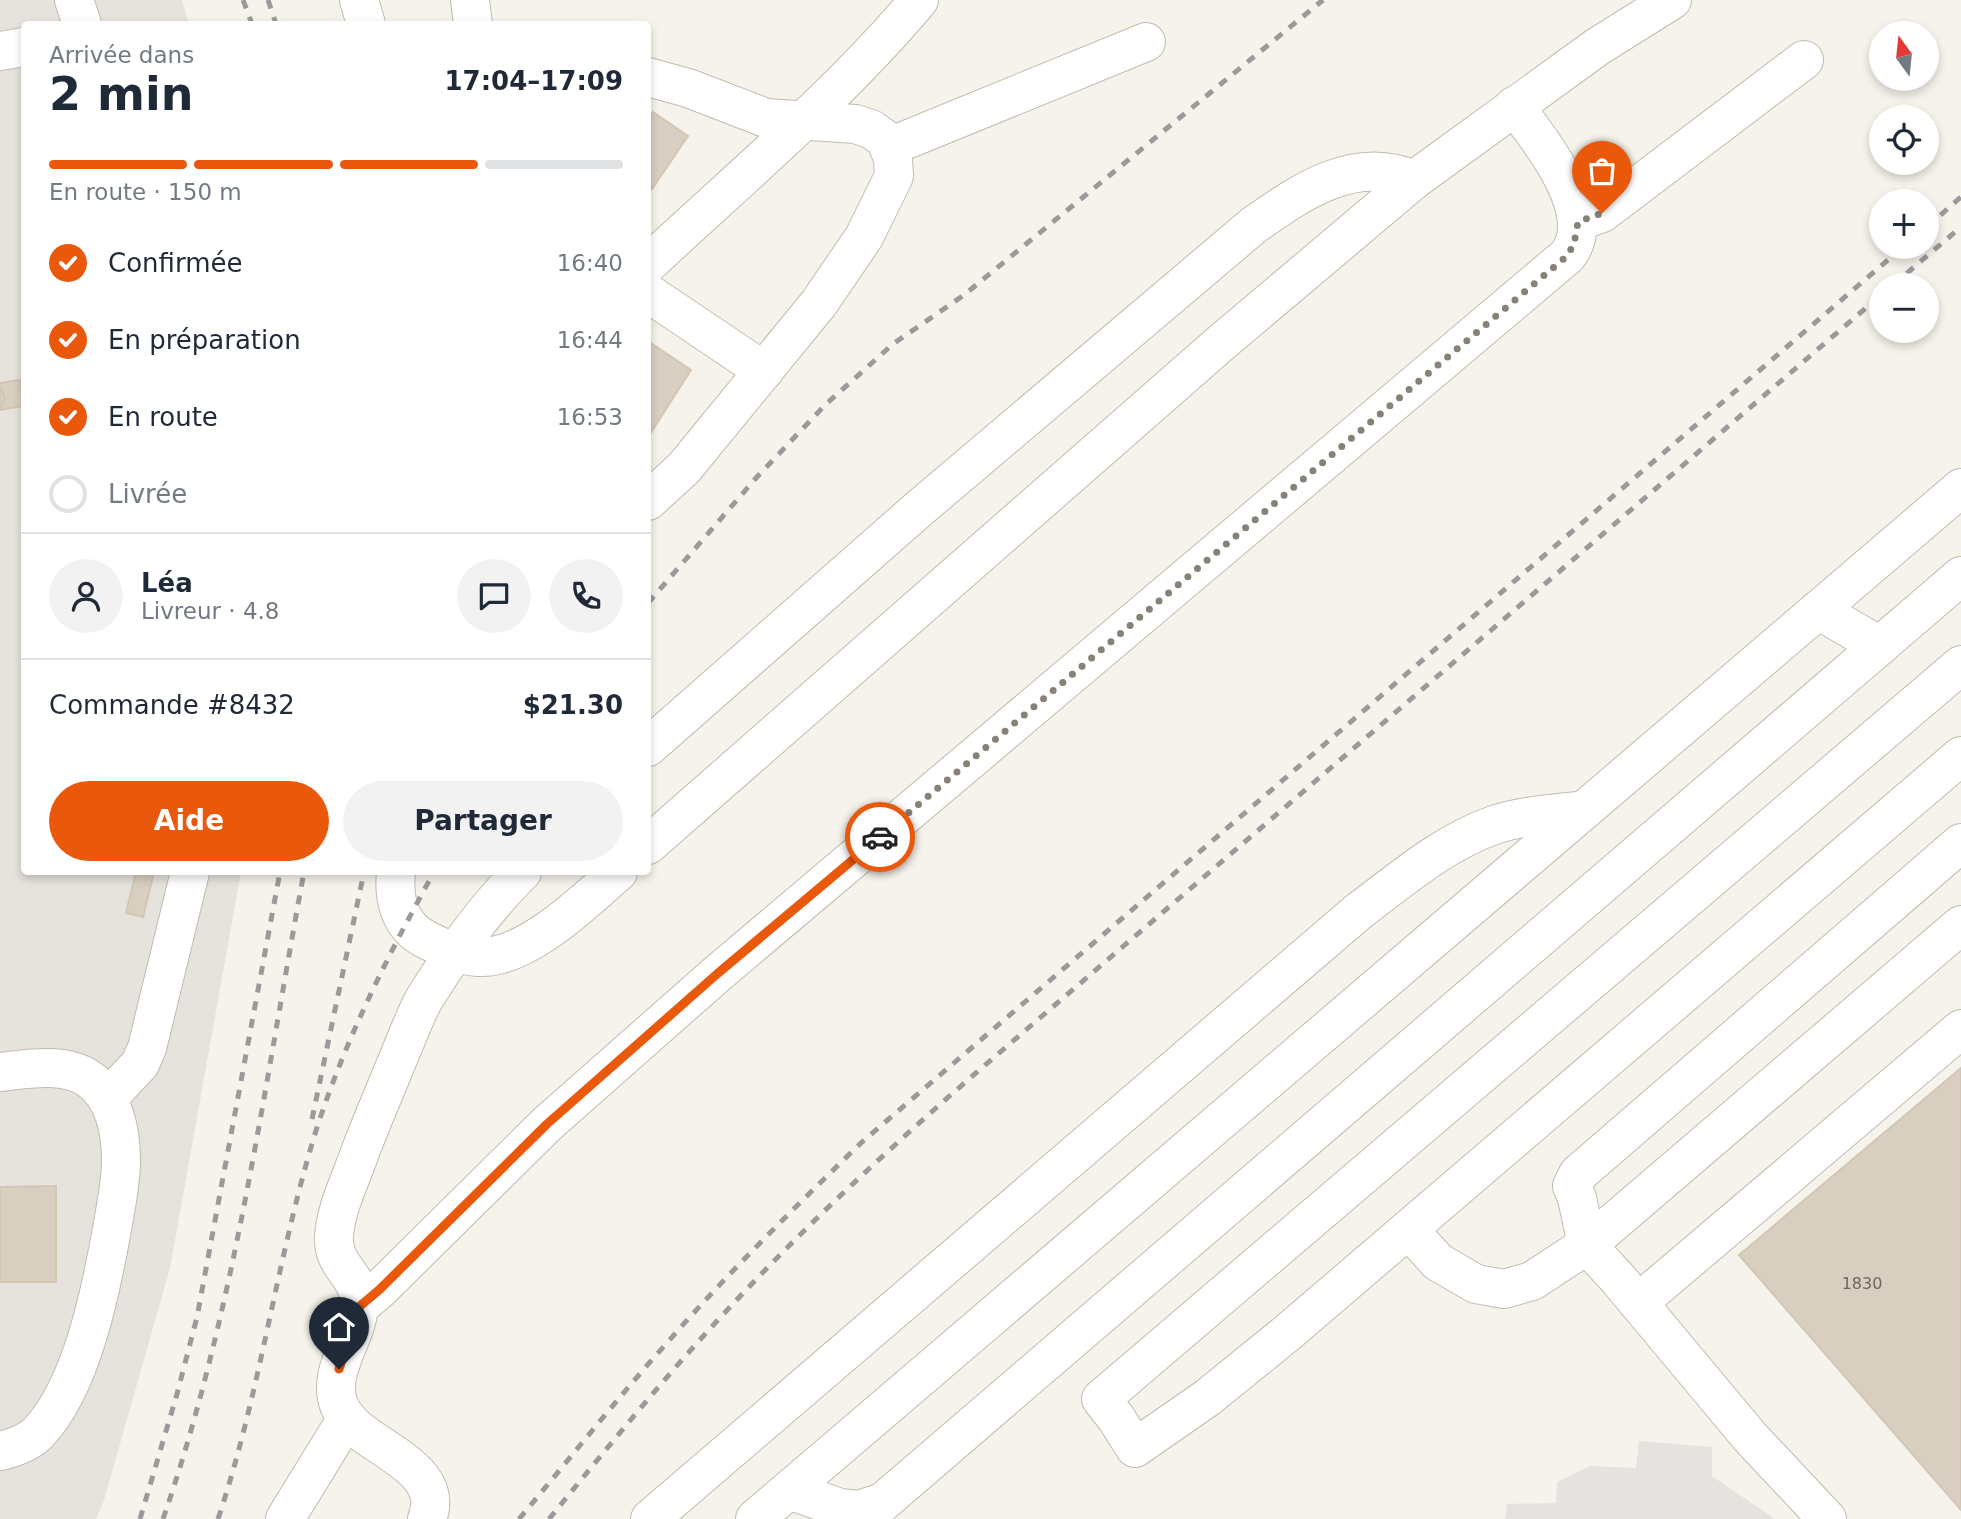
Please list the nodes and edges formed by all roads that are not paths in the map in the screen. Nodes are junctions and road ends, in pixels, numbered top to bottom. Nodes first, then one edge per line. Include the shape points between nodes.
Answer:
1 (74, 0) edge
2 (359, 0) edge
3 (470, 0) edge
4 (919, 0) edge
5 (1672, 0) edge
6 (81, 21) edge
7 (365, 21) edge
8 (473, 21) edge
9 (1146, 42) dead end
10 (21, 48) edge
11 (0, 51) edge
12 (1804, 60) dead end
13 (651, 78) edge
14 (1514, 106) junction
15 (801, 121) junction
16 (889, 147) junction
17 (1413, 180) junction
18 (1578, 222) junction
19 (651, 261) edge
20 (651, 295) edge
21 (764, 371) junction
22 (1961, 488) edge
23 (651, 498) edge
24 (1961, 576) edge
25 (1818, 610) junction
26 (1880, 646) junction
27 (1961, 665) edge
28 (651, 744) edge
29 (1961, 756) edge
30 (1584, 810) junction
31 (651, 842) edge
32 (1961, 843) edge
33 (189, 875) edge
34 (396, 875) edge
35 (519, 875) edge
36 (614, 875) edge
37 (1961, 925) edge
38 (455, 952) junction
39 (1961, 1030) edge
40 (0, 1072) edge
41 (107, 1099) junction
42 (1409, 1230) junction
43 (1587, 1245) junction
44 (1638, 1303) junction
45 (360, 1306) junction
46 (347, 1418) junction
47 (0, 1451) edge
48 (789, 1490) junction
49 (285, 1519) edge
50 (427, 1519) edge
51 (650, 1519) edge
52 (755, 1519) edge
53 (1827, 1519) edge

1 - 6 lane
2 - 7 lane
3 - 8 lane
4 - 15 lane
5 - 14 lane
9 - 16 lane
10 - 11 lane
12 - 18 lane via 1602,213
13 - 15 lane via 766,118
14 - 17 lane
14 - 18 lane via 1565,183
15 - 16 lane via 872,129
15 - 19 lane
16 - 21 lane via 894,176 864,237
17 - 28 lane via 1381,172 1354,172 1328,179 1297,194 1254,225
17 - 31 lane
18 - 45 lane via 1567,256 717,974 547,1124
20 - 21 lane
21 - 23 lane via 684,468
22 - 25 lane
24 - 26 lane
25 - 26 lane
25 - 30 lane
26 - 48 lane via 883,1502 859,1510 840,1508
27 - 42 lane via 1101,1399 1135,1448 1207,1398
29 - 42 lane
30 - 48 lane
30 - 51 lane via 1522,817 1455,842 1359,911
32 - 43 lane via 1578,1174 1572,1186
33 - 41 lane via 147,1048 140,1064
34 - 38 lane via 405,923 422,937
35 - 38 lane
36 - 38 lane via 558,923 513,950 479,957
37 - 43 lane
38 - 45 lane via 423,1001 339,1211 335,1256 359,1287
39 - 44 lane
40 - 41 lane via 66,1070 88,1078
41 - 47 lane via 118,1128 119,1189 89,1328 54,1412 37,1434
42 - 43 lane via 1438,1262 1476,1283 1504,1289 1532,1281
43 - 44 lane
44 - 53 lane via 1750,1437
45 - 46 lane via 335,1392
46 - 49 lane
46 - 50 lane via 413,1467 427,1492
48 - 52 lane

